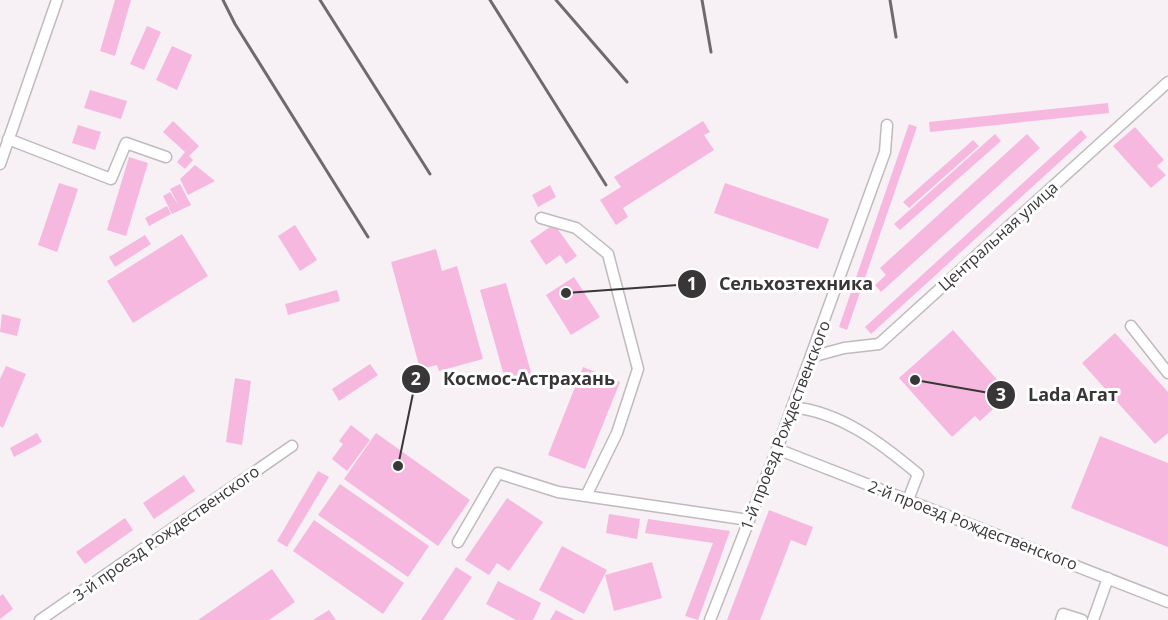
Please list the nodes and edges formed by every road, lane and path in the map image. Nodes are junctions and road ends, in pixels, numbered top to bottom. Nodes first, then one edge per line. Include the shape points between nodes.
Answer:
1 (57, 0) edge
2 (1168, 82) edge
3 (887, 125) dead end
4 (9, 139) junction
5 (166, 157) dead end
6 (0, 164) edge
7 (540, 218) dead end
8 (1131, 326) dead end
9 (811, 357) junction
10 (1168, 373) edge
11 (792, 407) junction
12 (292, 446) dead end
13 (777, 449) junction
14 (586, 496) junction
15 (908, 500) junction
16 (749, 520) junction
17 (458, 542) dead end
18 (1108, 578) junction
19 (1168, 602) edge
20 (40, 620) edge
21 (710, 620) edge
22 (1061, 620) edge
23 (1082, 620) edge
24 (1093, 620) edge

1 - 4 street
2 - 9 street, Центральная улица via 879,344
3 - 9 street, 1-й проезд Рождественского via 885,152
4 - 5 street via 111,179 126,143
4 - 6 street
7 - 14 street via 576,228 608,254 638,369 616,433
8 - 10 street
9 - 11 street, 1-й проезд Рождественского
11 - 13 street, 1-й проезд Рождественского
11 - 15 street via 816,410 835,418 869,435 896,455 918,474
12 - 20 street, 3-й проезд Рождественского
13 - 15 street, 2-й проезд Рождественского
13 - 16 street, 1-й проезд Рождественского
14 - 16 street
14 - 17 street via 558,492 498,473
15 - 18 street, 2-й проезд Рождественского
16 - 21 street, 1-й проезд Рождественского
18 - 19 street, 2-й проезд Рождественского
18 - 24 street
22 - 23 street via 1063,614

